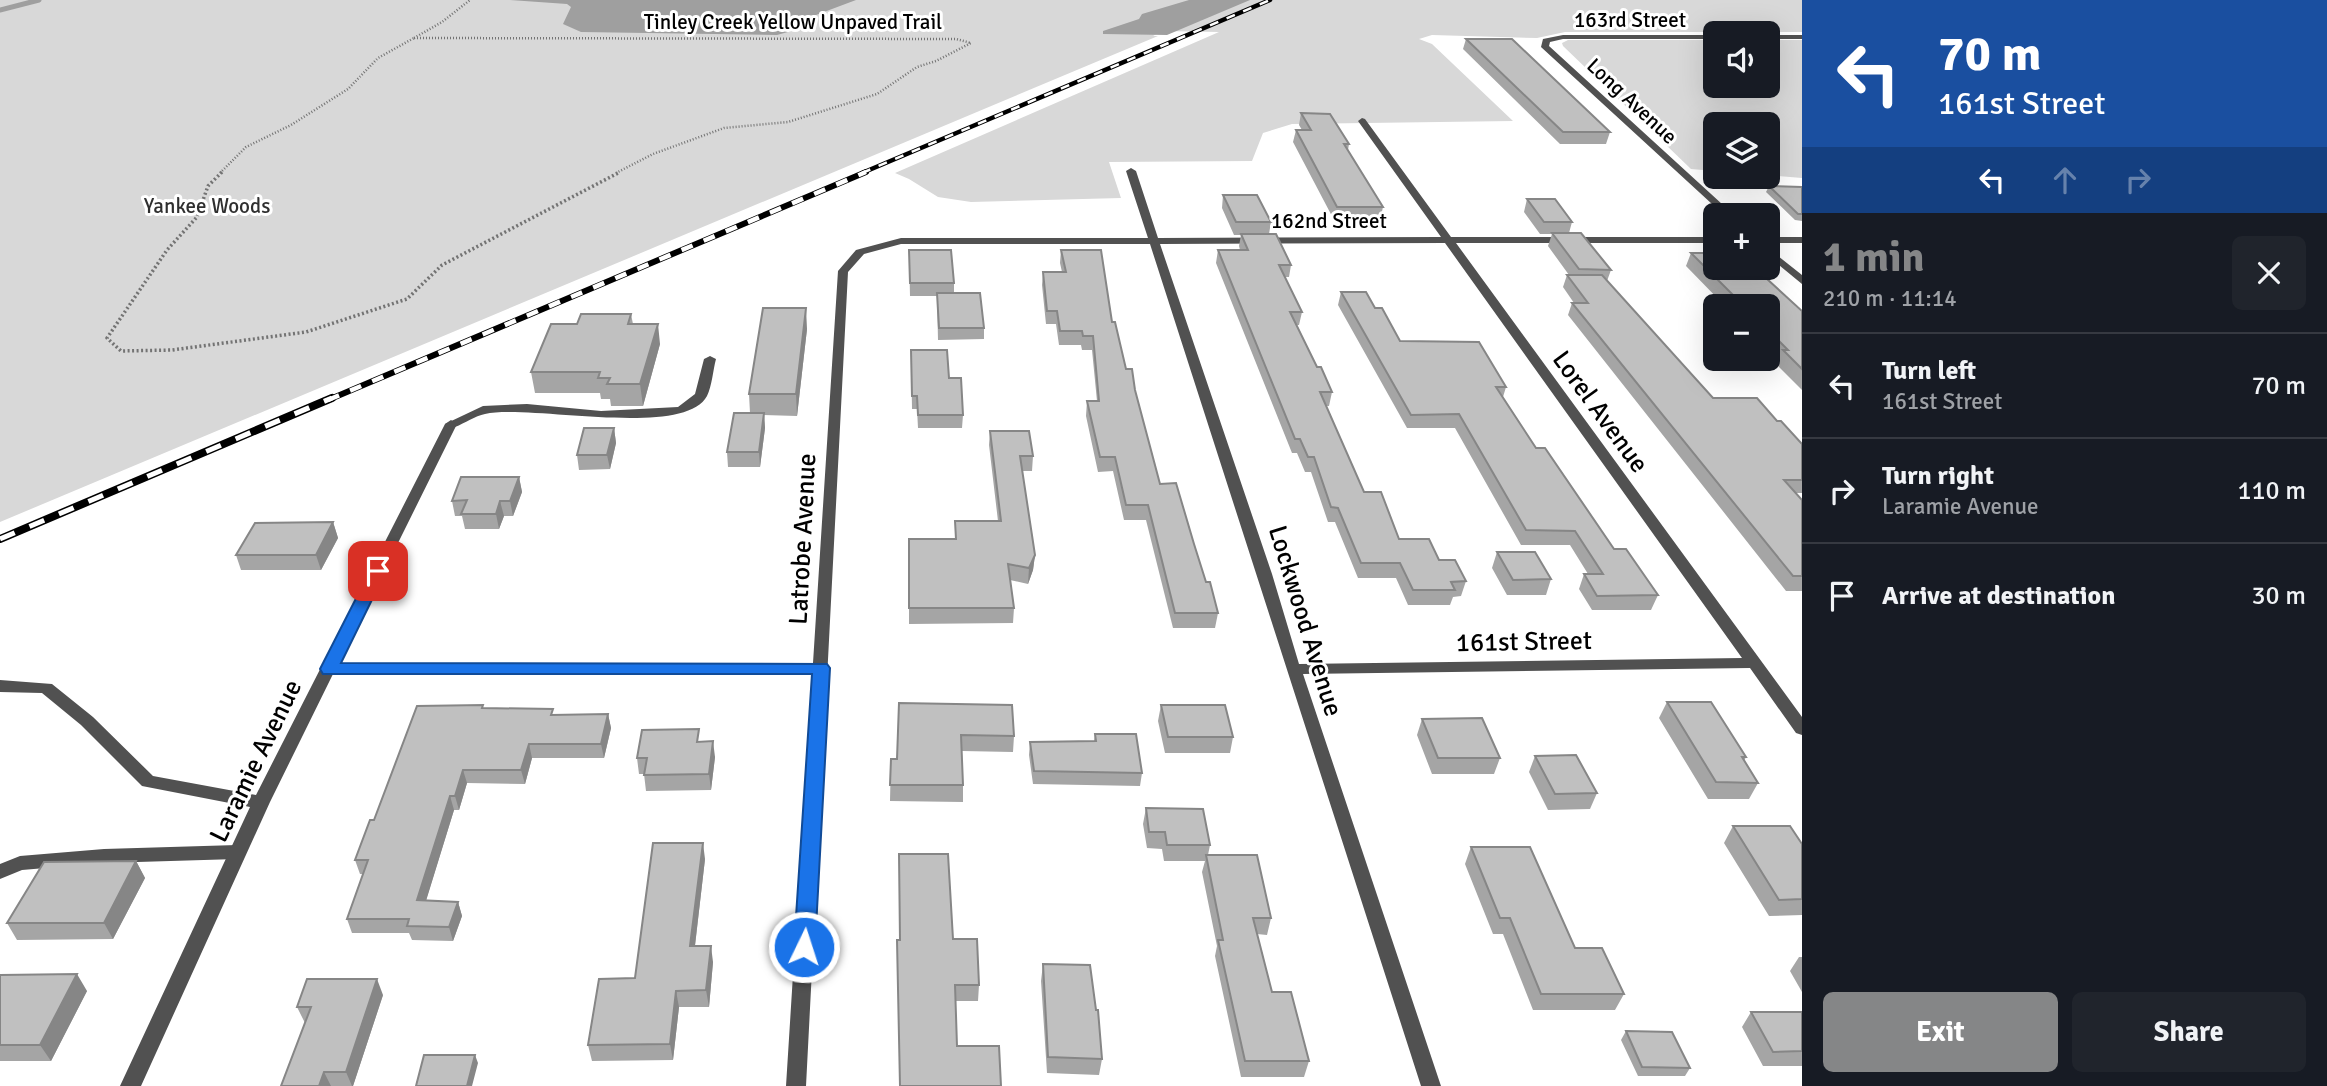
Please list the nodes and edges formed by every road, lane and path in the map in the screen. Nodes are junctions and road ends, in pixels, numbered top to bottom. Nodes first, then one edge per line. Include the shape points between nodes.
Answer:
1 (470, 0) edge
2 (1703, 37) edge
3 (1780, 37) edge
4 (1802, 37) edge
5 (411, 38) junction
6 (1546, 41) joint
7 (1362, 121) dead end
8 (1131, 171) dead end
9 (1716, 203) edge
10 (1153, 240) junction
11 (1447, 240) junction
12 (1703, 240) edge
13 (1780, 240) edge
14 (1802, 240) edge
15 (860, 252) joint
16 (1780, 261) edge
17 (1802, 281) edge
18 (710, 359) dead end
19 (1755, 663) junction
20 (821, 668) junction
21 (329, 669) junction
22 (1293, 669) junction
23 (0, 686) edge
24 (1802, 729) edge
25 (261, 802) junction
26 (237, 852) junction
27 (0, 872) edge
28 (130, 1086) edge
29 (796, 1086) edge
30 (1431, 1086) edge

1 - 5 path, Tinley Creek Yellow Unpaved Trail
2 - 6 street, 163rd Street via 1563,37
3 - 4 street
5 - 5 path, Tinley Creek Yellow Unpaved Trail via 378,58 348,89 246,147 208,186 197,217 167,250 107,338 121,352 306,332 407,299 442,265 653,154 724,128 788,122 877,94 917,68 971,43 956,39
6 - 9 street, Long Avenue via 1545,47
7 - 11 street, Lorel Avenue
8 - 10 street, Lockwood Avenue
10 - 11 street, 162nd Street
10 - 15 street, 162nd Street via 901,241
10 - 22 street, Lockwood Avenue
11 - 12 street, 162nd Street
11 - 19 street, Lorel Avenue
13 - 14 street
15 - 20 street, Latrobe Avenue via 843,271
16 - 17 street
18 - 21 street, Laramie Avenue via 701,396 681,410 601,415 527,408 483,410 451,424
19 - 22 street, 161st Street
19 - 24 street, Lorel Avenue
20 - 21 street
20 - 29 street, Latrobe Avenue
21 - 25 street, Laramie Avenue
22 - 30 street, Lockwood Avenue
23 - 25 street via 46,688 148,781
25 - 26 street, Laramie Avenue
26 - 27 street via 20,863
26 - 28 street, Laramie Avenue

